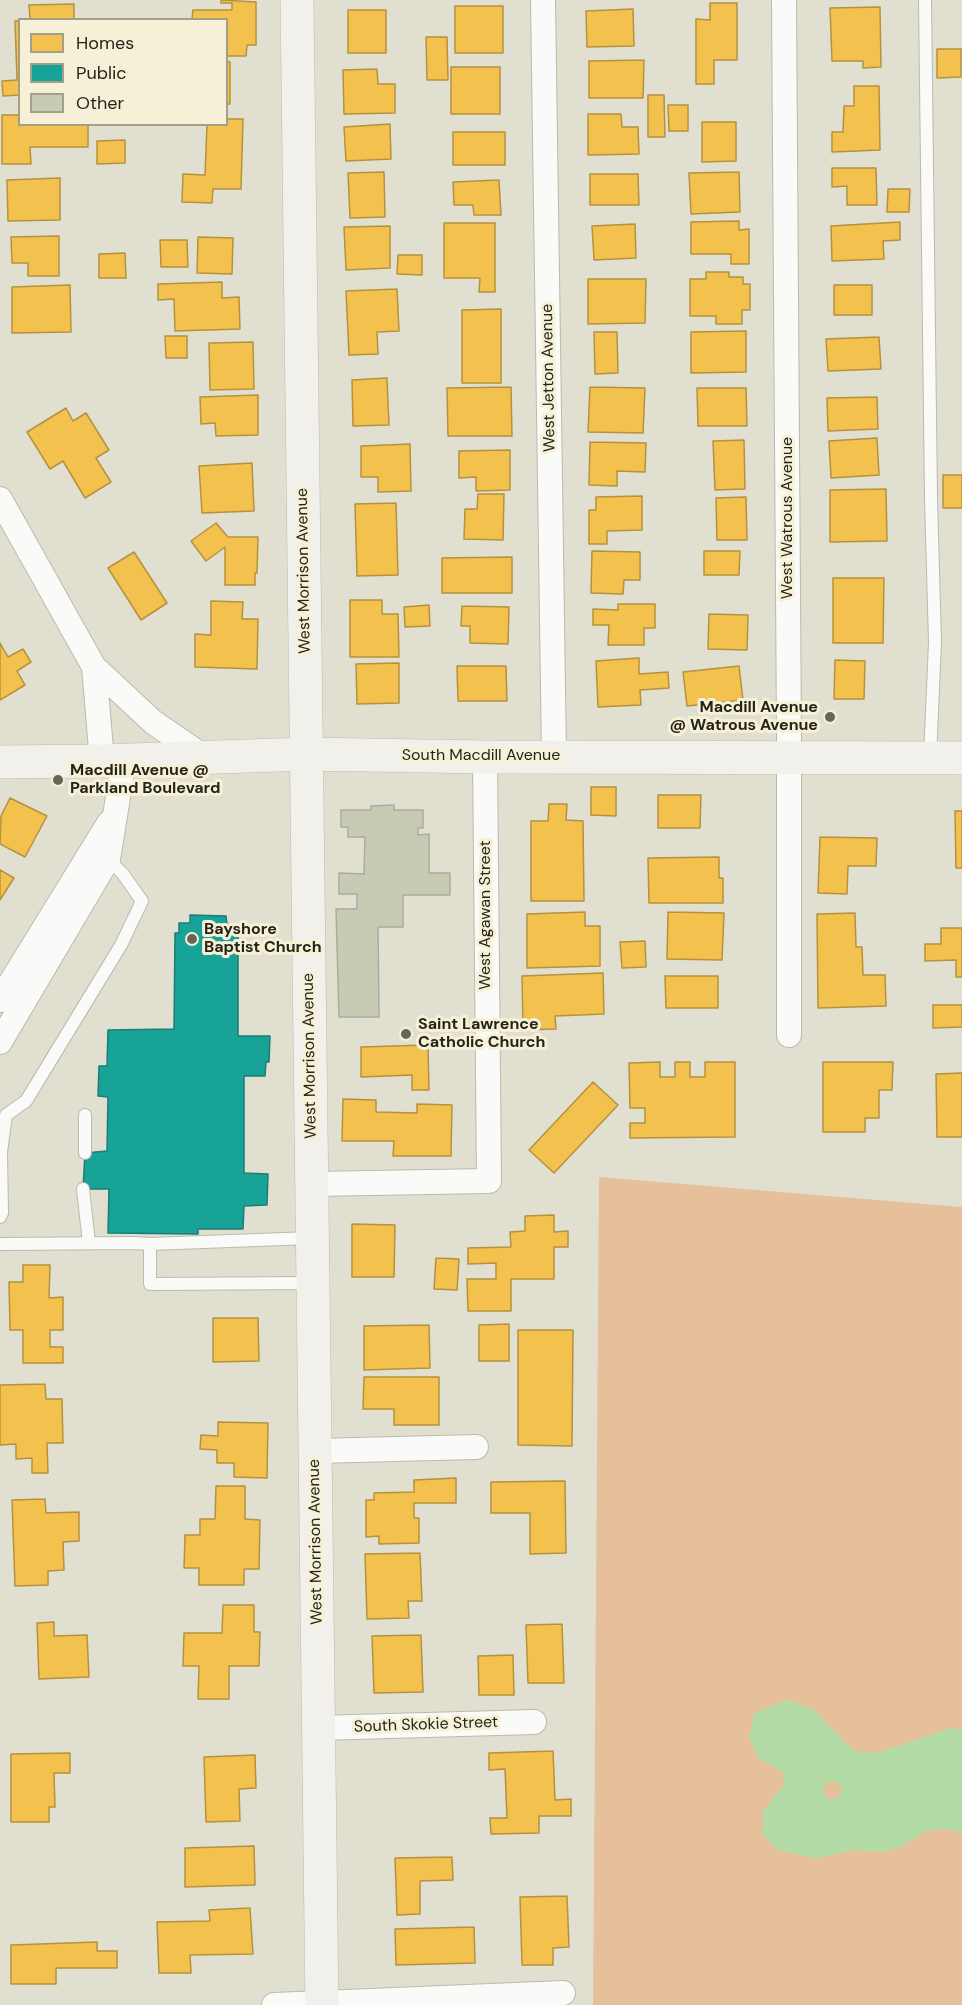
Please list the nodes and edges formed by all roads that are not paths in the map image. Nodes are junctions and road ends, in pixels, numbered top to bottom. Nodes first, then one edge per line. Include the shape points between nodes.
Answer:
1 (297, 0) edge
2 (543, 0) edge
3 (784, 0) edge
4 (925, 0) edge
5 (0, 499) edge
6 (94, 667) junction
7 (306, 754) junction
8 (554, 756) junction
9 (204, 757) junction
10 (485, 757) junction
11 (789, 758) junction
12 (946, 758) edge
13 (113, 760) junction
14 (0, 762) edge
15 (115, 813) junction
16 (108, 859) junction
17 (0, 1000) edge
18 (789, 1035) dead end
19 (0, 1042) edge
20 (3, 1113) edge
21 (85, 1115) dead end
22 (85, 1153) dead end
23 (312, 1184) junction
24 (83, 1188) dead end
25 (0, 1217) edge
26 (312, 1238) junction
27 (89, 1243) junction
28 (0, 1244) edge
29 (150, 1244) junction
30 (313, 1283) junction
31 (476, 1448) dead end
32 (315, 1451) junction
33 (534, 1722) dead end
34 (318, 1728) junction
35 (564, 1993) dead end
36 (322, 2004) edge
37 (274, 2005) edge

1 - 7 street, West Morrison Avenue
2 - 8 street, West Jetton Avenue
3 - 11 street, West Watrous Avenue
4 - 12 lane via 931,498 935,642
5 - 6 street
6 - 9 street via 153,722
6 - 13 street
7 - 9 street, South Macdill Avenue
7 - 10 street, South Macdill Avenue
7 - 23 street, West Morrison Avenue
8 - 10 street, South Macdill Avenue
8 - 11 street, South Macdill Avenue
9 - 13 street, South Macdill Avenue
10 - 23 street, West Agawan Street via 489,1181
11 - 12 street, South Macdill Avenue
11 - 18 street, West Watrous Avenue
13 - 14 street, South Macdill Avenue
13 - 15 street
15 - 16 street
15 - 17 street
16 - 19 street
16 - 20 lane via 142,901 121,945 26,1101
20 - 25 lane
21 - 22 lane
23 - 26 street, West Morrison Avenue
24 - 27 lane
26 - 29 lane
26 - 30 street, West Morrison Avenue
27 - 28 lane
27 - 29 lane
29 - 30 lane via 150,1284
30 - 32 street, West Morrison Avenue
31 - 32 street
32 - 34 street, West Morrison Avenue
33 - 34 street, South Skokie Street
34 - 36 street, West Morrison Avenue
35 - 36 street
36 - 37 street

